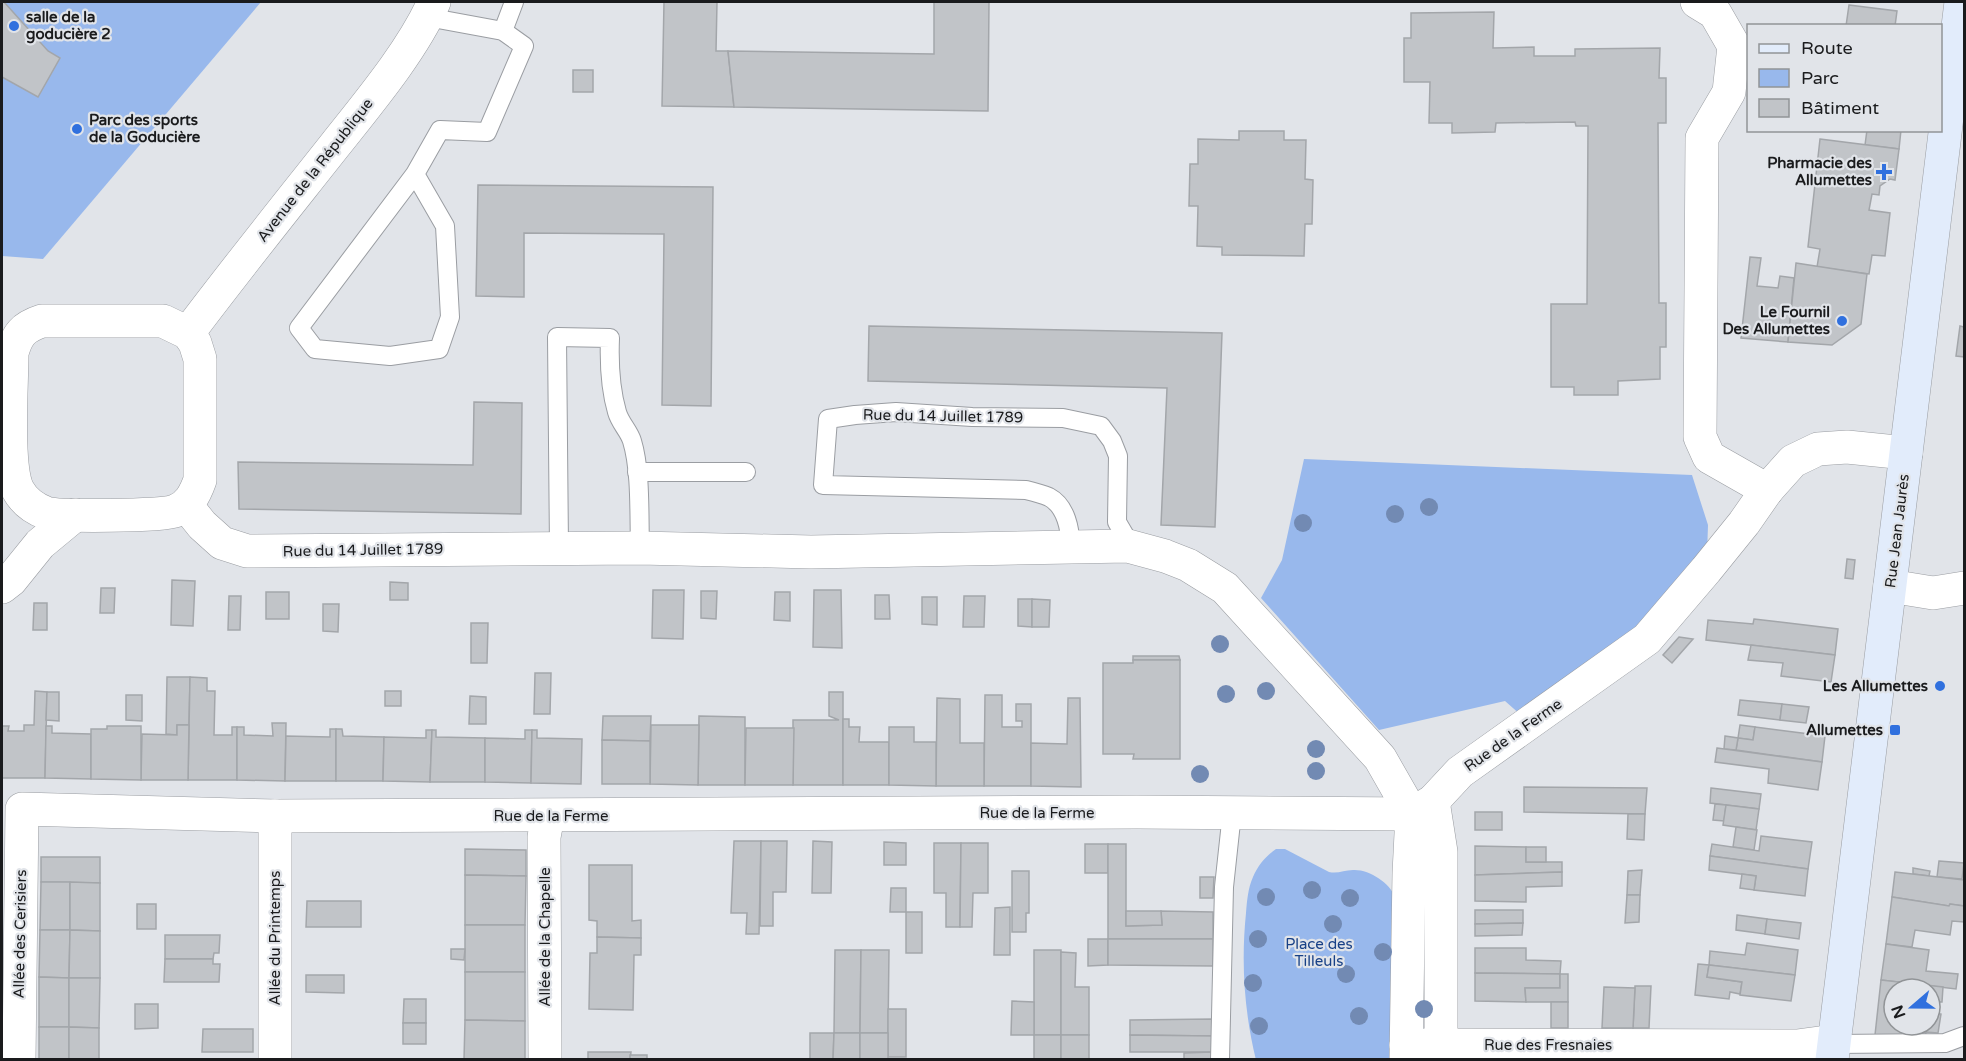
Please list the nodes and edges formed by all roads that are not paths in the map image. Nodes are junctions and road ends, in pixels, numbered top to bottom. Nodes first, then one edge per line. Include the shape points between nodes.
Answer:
1 (514, 2) edge
2 (1697, 2) edge
3 (1961, 2) edge
4 (430, 9) edge
5 (503, 31) junction
6 (416, 174) junction
7 (188, 333) junction
8 (1906, 453) junction
9 (636, 472) junction
10 (746, 472) dead end
11 (7, 487) edge
12 (1767, 490) junction
13 (186, 504) junction
14 (75, 515) junction
15 (1123, 546) junction
16 (558, 548) junction
17 (640, 548) junction
18 (1070, 548) junction
19 (1890, 586) junction
20 (2, 587) edge
21 (1965, 588) edge
22 (1422, 807) junction
23 (22, 808) joint
24 (1232, 813) junction
25 (274, 816) junction
26 (548, 816) junction
27 (1965, 1036) edge
28 (1833, 1048) edge
29 (1406, 1052) edge
30 (1441, 1052) edge
31 (19, 1059) edge
32 (275, 1059) edge
33 (545, 1059) edge
34 (1220, 1059) edge

1 - 5 lane
2 - 12 street via 1714,13 1734,46 1729,92 1702,138 1700,436 1709,457
3 - 8 main road, Rue Jean Jaurès
4 - 5 lane
4 - 7 street, Avenue de la République via 379,90
5 - 6 lane via 524,46 487,132 440,130
6 - 6 lane via 299,328 315,349 390,356 439,349 450,317 445,226
7 - 11 street via 163,321 42,321 22,330 12,353
7 - 13 street via 200,359 200,480 195,495
8 - 12 street, Rue de la Ferme via 1846,447 1818,449 1793,461
8 - 19 main road, Rue Jean Jaurès
9 - 10 lane
9 - 16 lane via 632,439 617,412 609,370 610,338 557,337
9 - 17 lane
11 - 14 street via 48,513
12 - 22 street, Rue de la Ferme via 1647,639 1460,771
13 - 14 street via 160,514
13 - 16 street, Rue du 14 Juillet 1789 via 222,543 248,551
14 - 20 street via 40,544
15 - 18 street, Rue du 14 Juillet 1789
15 - 18 lane, Rue du 14 Juillet 1789 via 1124,534 1117,522 1118,456 1101,426 1063,418 896,412 828,419 823,485 1026,490 1051,498 1064,514 1071,534
15 - 22 street, Rue du 14 Juillet 1789 via 1188,565 1225,588
16 - 17 street, Rue du 14 Juillet 1789
17 - 18 street, Rue du 14 Juillet 1789 via 811,552
19 - 21 street via 1933,592
19 - 28 main road, Rue Jean Jaurès
22 - 24 street, Rue de la Ferme
22 - 29 street
22 - 30 street via 1441,852
23 - 25 street, Rue de la Ferme
23 - 31 street, Allée des Cerisiers
24 - 26 street, Rue de la Ferme
24 - 34 lane via 1224,887
25 - 26 street, Rue de la Ferme
25 - 32 street, Allée du Printemps
26 - 33 street, Allée de la Chapelle via 544,837
27 - 28 lane via 1945,1043
28 - 30 street, Rue des Fresnaies
29 - 30 street, Rue des Fresnaies

